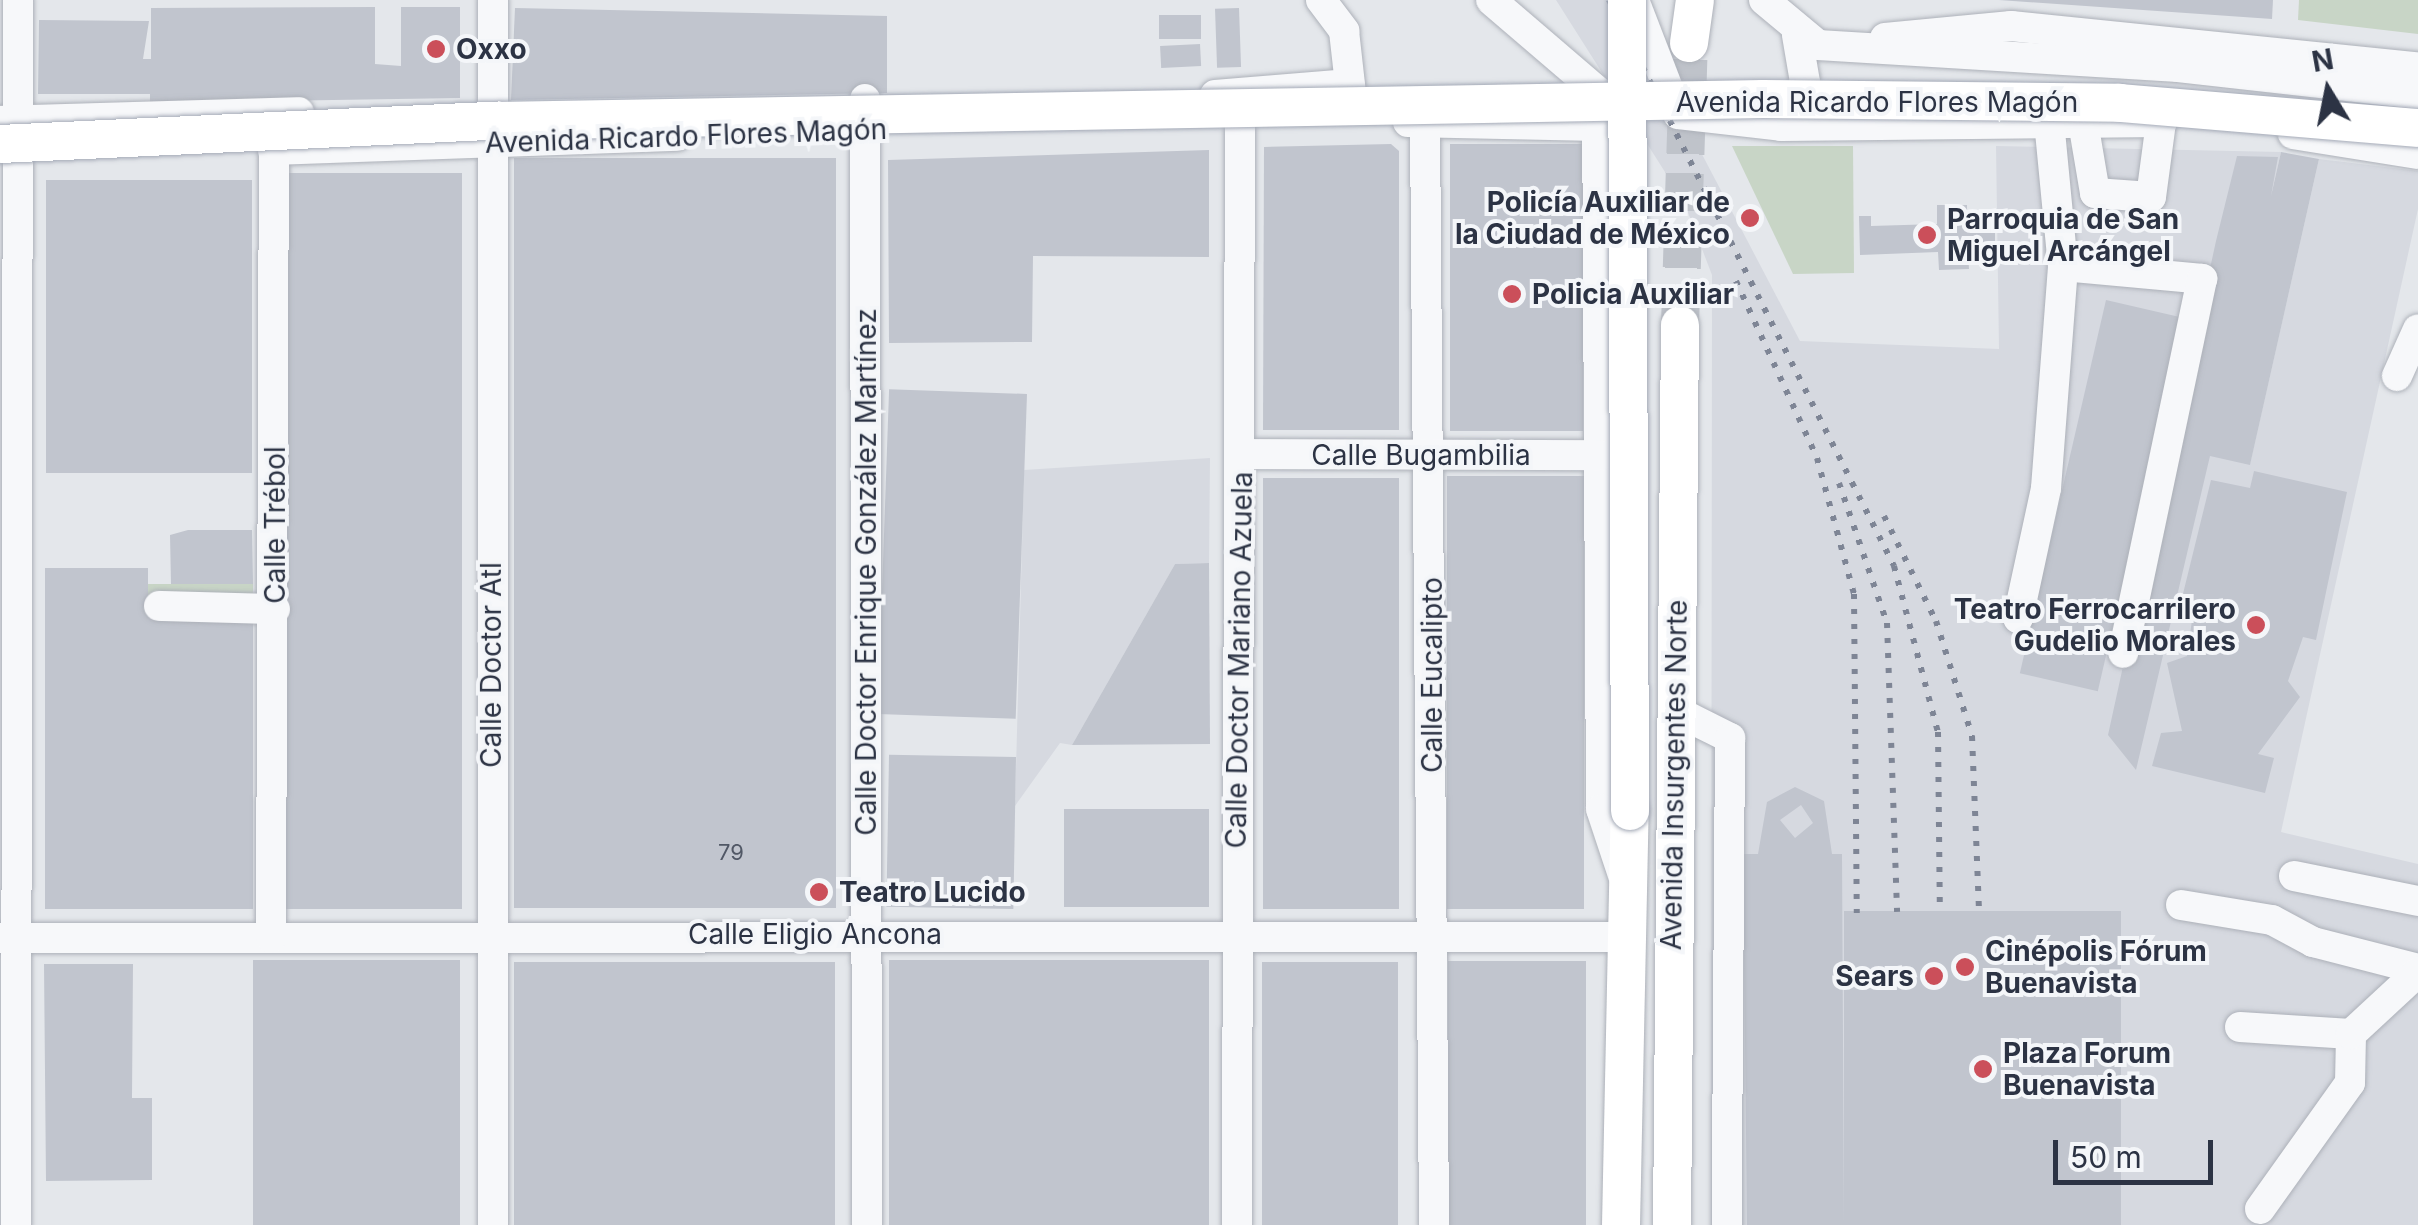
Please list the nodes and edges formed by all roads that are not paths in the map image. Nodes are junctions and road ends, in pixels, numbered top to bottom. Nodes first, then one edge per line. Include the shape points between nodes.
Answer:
1 (18, 0) edge
2 (493, 0) edge
3 (1321, 0) edge
4 (1491, 0) edge
5 (1631, 0) edge
6 (1695, 0) edge
7 (1764, 0) edge
8 (1807, 40) junction
9 (1689, 43) tunnel mouth
10 (1888, 53) junction
11 (2162, 66) junction
12 (2418, 67) edge
13 (2336, 68) junction
14 (2418, 94) edge
15 (1248, 101) junction
16 (490, 106) junction
17 (1358, 110) junction
18 (274, 113) junction
19 (865, 114) junction
20 (2048, 121) junction
21 (2083, 122) junction
22 (2160, 122) junction
23 (1887, 124) junction
24 (1425, 125) junction
25 (1598, 126) junction
26 (1780, 126) junction
27 (2418, 128) edge
28 (7, 141) edge
29 (491, 142) junction
30 (274, 150) junction
31 (2418, 154) edge
32 (2063, 266) junction
33 (1680, 325) tunnel mouth
34 (2418, 329) edge
35 (2396, 376) dead end
36 (8, 419) edge
37 (1242, 454) junction
38 (1600, 455) junction
39 (1431, 456) junction
40 (159, 606) dead end
41 (275, 609) junction
42 (2018, 618) dead end
43 (2123, 653) dead end
44 (1674, 710) junction
45 (2294, 876) dead end
46 (1629, 896) junction
47 (2418, 901) edge
48 (2181, 905) dead end
49 (1432, 931) junction
50 (1236, 932) junction
51 (491, 935) junction
52 (867, 935) junction
53 (1629, 937) junction
54 (9, 938) edge
55 (271, 938) junction
56 (2418, 971) edge
57 (2240, 1027) dead end
58 (2350, 1034) junction
59 (8, 1118) edge
60 (2260, 1208) dead end
61 (16, 1225) edge
62 (493, 1225) edge
63 (867, 1225) edge
64 (1237, 1225) edge
65 (1434, 1225) edge
66 (1621, 1225) edge
67 (1672, 1225) edge
68 (1727, 1225) edge

1 - 28 street
2 - 16 street, Calle Doctor Atl
3 - 17 street via 1344,31
4 - 25 street, Avenida Insurgentes Norte via 1597,91
5 - 26 street, Avenida Insurgentes Norte via 1678,114
5 - 46 main road, Avenida Insurgentes Norte, bridge
6 - 9 main road
7 - 8 street
8 - 10 street, Avenida Ricardo Flores Magón
8 - 13 street via 2011,26
8 - 26 street via 1803,94
10 - 11 street, Avenida Ricardo Flores Magón
10 - 23 street via 1866,73 1863,90 1867,109
11 - 13 street, Avenida Ricardo Flores Magón
11 - 22 street via 2142,100
12 - 13 street
13 - 14 street, Avenida Ricardo Flores Magón
15 - 17 street, Avenida Ricardo Flores Magón
15 - 17 street, Avenida Ricardo Flores Magón
15 - 19 street, Avenida Ricardo Flores Magón
15 - 37 street, Calle Doctor Mariano Azuela
16 - 18 street, Avenida Ricardo Flores Magón
16 - 19 street, Avenida Ricardo Flores Magón
16 - 29 street, Calle Doctor Atl
17 - 24 street, Avenida Ricardo Flores Magón
18 - 28 street, Avenida Ricardo Flores Magón
18 - 30 street, Calle Trébol
19 - 29 street, Avenida Ricardo Flores Magón
19 - 52 street, Calle Doctor Enrique González Martínez
20 - 21 street, Avenida Insurgentes Norte
20 - 23 street, Avenida Insurgentes Norte
20 - 32 street
21 - 22 street, Avenida Insurgentes Norte
21 - 22 street via 2093,188 2118,197 2156,194
22 - 31 street, Avenida Insurgentes Norte
23 - 26 street, Avenida Insurgentes Norte
24 - 25 street, Avenida Ricardo Flores Magón
24 - 39 street, Calle Eucalipto
25 - 38 street, Avenida Insurgentes Norte
27 - 28 main road, Avenida Ricardo Flores Magón, bridge via 2120,102 1763,99 496,120
28 - 30 street, Avenida Ricardo Flores Magón
28 - 36 street
29 - 30 street, Avenida Ricardo Flores Magón
29 - 51 street, Calle Doctor Atl
30 - 41 street, Calle Trébol
32 - 42 street via 2046,488
32 - 43 street via 2202,278
33 - 44 main road, Avenida Insurgentes Norte
34 - 35 street
36 - 54 street
37 - 39 street, Calle Bugambilia
37 - 50 street, Calle Doctor Mariano Azuela
38 - 39 street, Calle Bugambilia
38 - 46 street, Avenida Insurgentes Norte via 1601,808
39 - 49 street, Calle Eucalipto
40 - 41 street
41 - 55 street, Calle Trébol
44 - 67 main road, Avenida Insurgentes Norte
44 - 68 street via 1730,738
45 - 47 street
46 - 53 main road, Avenida Insurgentes Norte
48 - 56 street via 2272,920 2313,942
49 - 50 street, Calle Eligio Ancona
49 - 53 street, Calle Eligio Ancona
49 - 65 street, Calle Eucalipto
50 - 52 street, Calle Eligio Ancona
50 - 64 street, Calle Doctor Mariano Azuela
51 - 52 street, Calle Eligio Ancona
51 - 55 street, Calle Eligio Ancona
51 - 62 street, Calle Doctor Atl
52 - 63 street, Calle Doctor Enrique González Martínez
53 - 66 main road, Avenida Insurgentes Norte
54 - 55 street, Calle Eligio Ancona
54 - 59 street
56 - 58 street
57 - 58 street
58 - 60 street via 2350,1083
59 - 61 street

